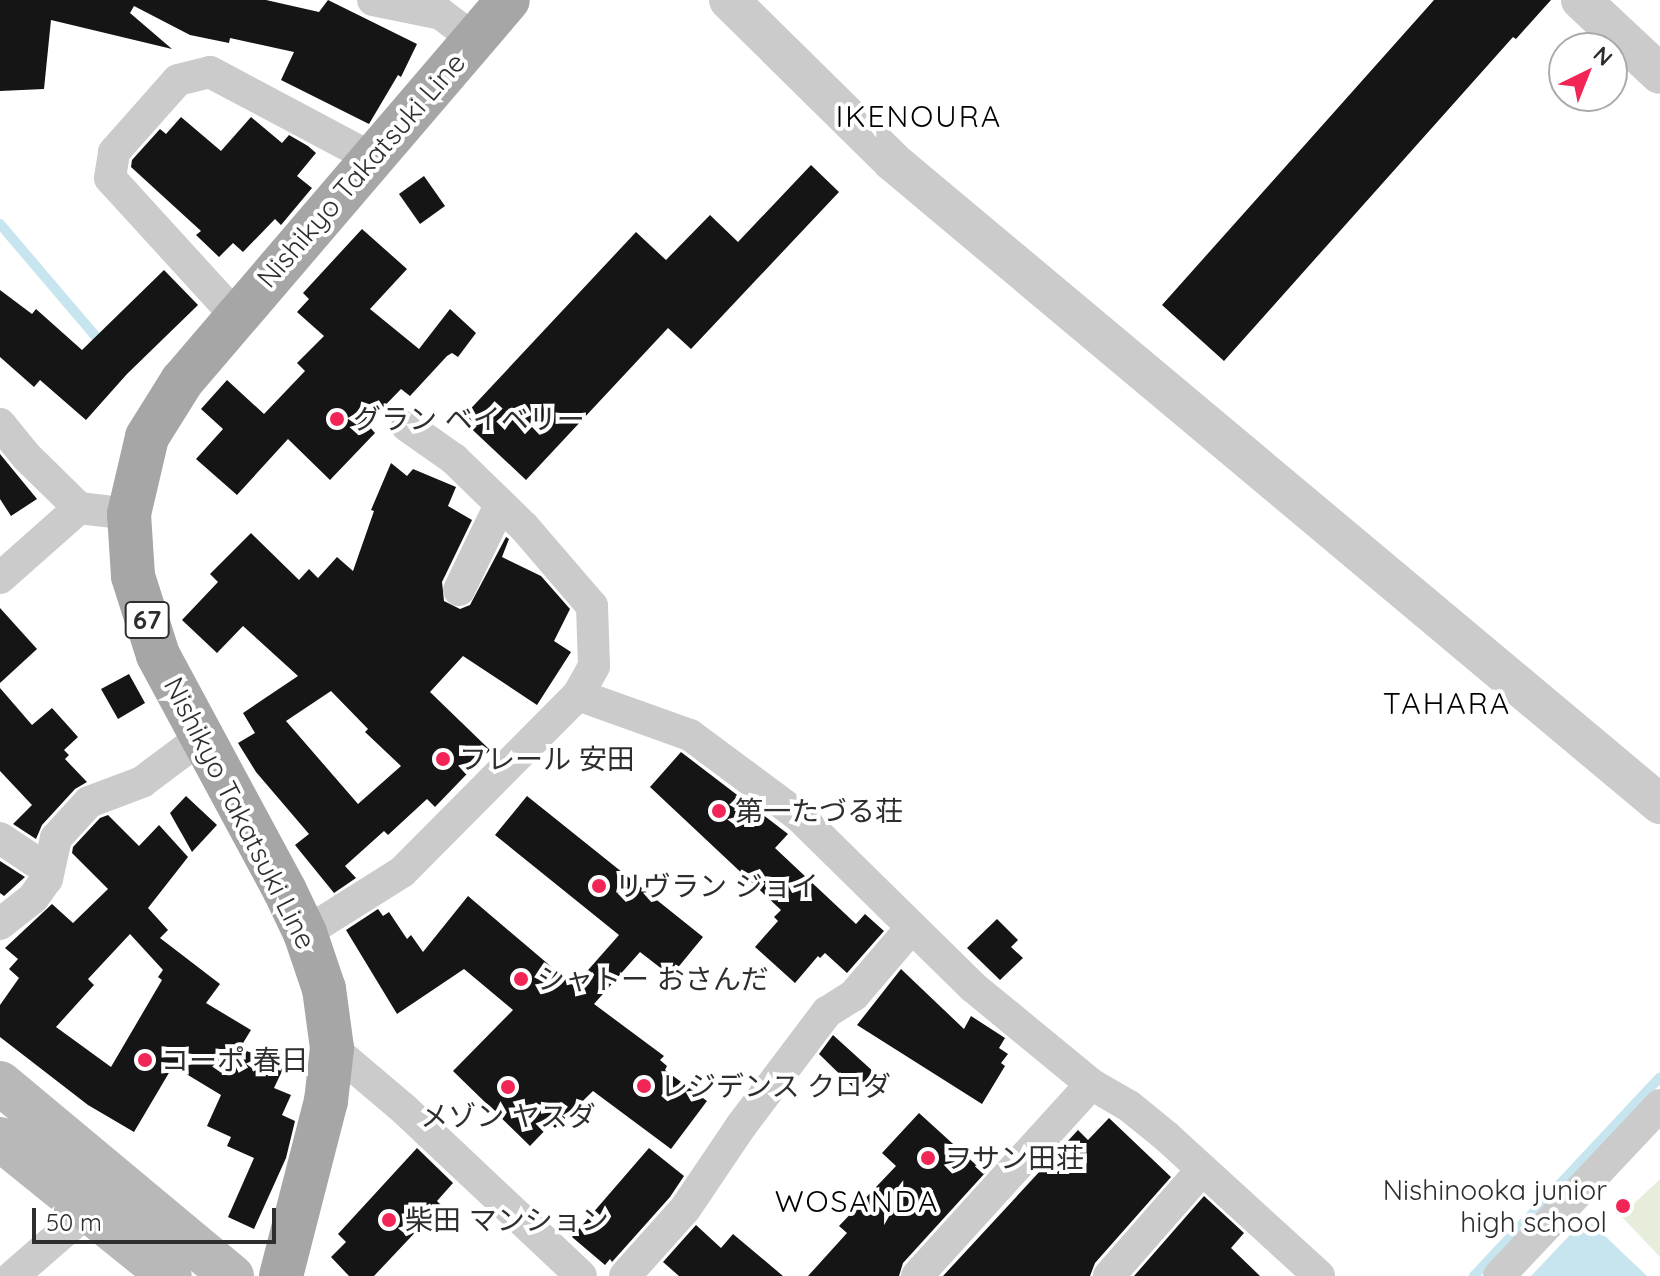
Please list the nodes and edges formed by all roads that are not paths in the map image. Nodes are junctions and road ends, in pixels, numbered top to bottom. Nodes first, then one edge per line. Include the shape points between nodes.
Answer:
1 (373, 0) edge
2 (508, 0) edge
3 (729, 0) edge
4 (1581, 0) edge
5 (474, 39) junction
6 (1660, 74) edge
7 (372, 158) junction
8 (235, 315) junction
9 (0, 424) edge
10 (407, 426) dead end
11 (500, 505) junction
12 (79, 508) junction
13 (129, 514) junction
14 (0, 578) edge
15 (459, 590) dead end
16 (578, 695) junction
17 (202, 737) junction
18 (1660, 804) edge
19 (0, 838) edge
20 (48, 870) junction
21 (0, 924) edge
22 (912, 927) junction
23 (305, 933) junction
24 (332, 1048) junction
25 (0, 1083) edge
26 (1091, 1084) junction
27 (1660, 1105) edge
28 (8, 1154) edge
29 (1201, 1171) junction
30 (89, 1210) junction
31 (13, 1276) edge
32 (170, 1276) edge
33 (232, 1276) edge
34 (281, 1276) edge
35 (581, 1276) edge
36 (625, 1276) edge
37 (917, 1276) edge
38 (1109, 1276) edge
39 (1319, 1276) edge
40 (1499, 1276) edge

1 - 5 street via 441,14
2 - 5 main road, Nishikyo Takatsuki Line / 67
3 - 18 street via 892,161
4 - 6 street
5 - 7 main road, Nishikyo Takatsuki Line / 67
7 - 8 main road, Nishikyo Takatsuki Line / 67
7 - 8 street via 210,72 178,80 114,152 110,178
8 - 13 main road, Nishikyo Takatsuki Line / 67 via 182,381 147,437
9 - 12 street
10 - 11 street via 454,459
11 - 15 street
11 - 16 street via 592,606 594,666
12 - 13 street
12 - 14 street
13 - 17 main road, Nishikyo Takatsuki Line / 67 via 133,576 158,655
16 - 22 street via 690,735 799,816
16 - 23 street via 402,872
17 - 20 street via 142,782 89,802 56,838
17 - 23 main road, Nishikyo Takatsuki Line / 67
19 - 20 street
20 - 21 street via 33,898
22 - 26 street via 973,987
22 - 36 street via 854,995 827,1012 685,1209
23 - 24 main road, Nishikyo Takatsuki Line / 67 via 324,989
24 - 34 main road, Nishikyo Takatsuki Line / 67 via 326,1101
24 - 35 street
25 - 33 main road
26 - 29 street via 1129,1106
26 - 37 street
27 - 40 street
28 - 30 main road
29 - 38 street
29 - 39 street
30 - 31 street
30 - 32 main road

